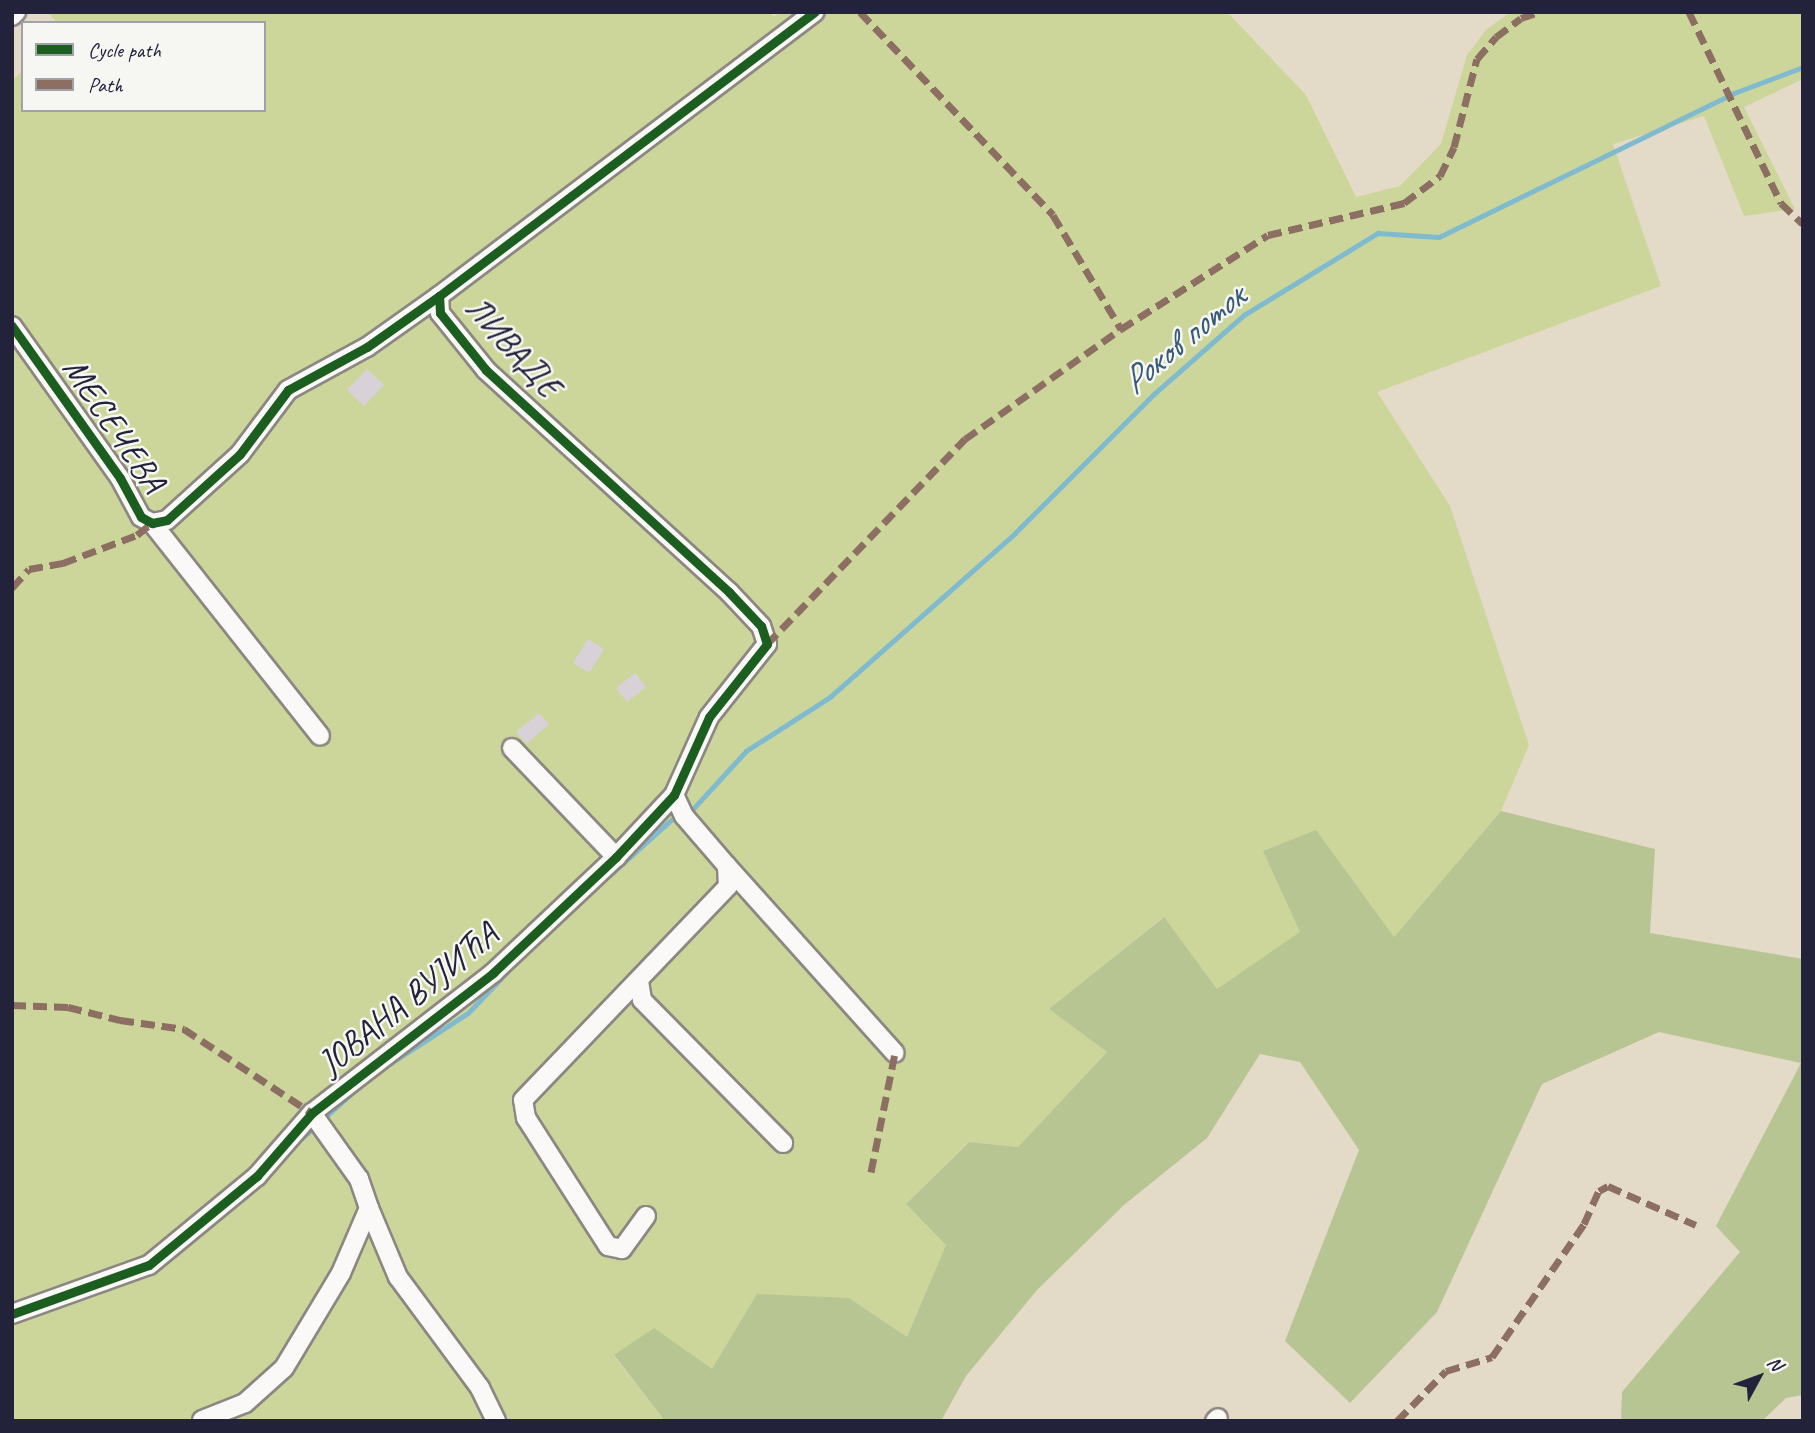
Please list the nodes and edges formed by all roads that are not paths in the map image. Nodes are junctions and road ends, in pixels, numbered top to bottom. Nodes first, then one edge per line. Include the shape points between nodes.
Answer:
1 (16, 12) edge
2 (815, 12) edge
3 (12, 16) edge
4 (439, 296) junction
5 (12, 326) edge
6 (152, 523) junction
7 (767, 644) joint
8 (320, 736) dead end
9 (512, 748) dead end
10 (674, 795) junction
11 (616, 858) junction
12 (727, 866) junction
13 (639, 981) junction
14 (895, 1053) dead end
15 (318, 1120) junction
16 (783, 1143) dead end
17 (369, 1209) junction
18 (646, 1216) dead end
19 (12, 1314) edge
20 (202, 1420) edge
21 (496, 1421) edge

1 - 3 street
2 - 4 street, ЛИВАДЕ
4 - 6 street, МЕСЕЧЕВА via 367,347 288,390 240,454 167,520
4 - 7 street, ЛИВАДЕ via 440,313 486,370 750,613
5 - 6 street, МЕСЕЧЕВА via 120,478 141,517
6 - 8 street, МЕСЕЧЕВА
7 - 10 street, ЈОВАНА ВУЈИЋА via 709,717
9 - 11 street
10 - 11 street, ЈОВАНА ВУЈИЋА
10 - 12 street via 684,816
11 - 15 street, ЈОВАНА ВУЈИЋА via 467,995
12 - 13 street via 722,895
12 - 14 street
13 - 16 street via 642,1000
13 - 18 street via 523,1100 526,1118 608,1246 622,1248
15 - 17 street via 359,1179
15 - 19 street, ЈОВАНА ВУЈИЋА via 149,1265
17 - 20 street via 341,1273 284,1368 245,1403
17 - 21 street via 398,1277 480,1388

